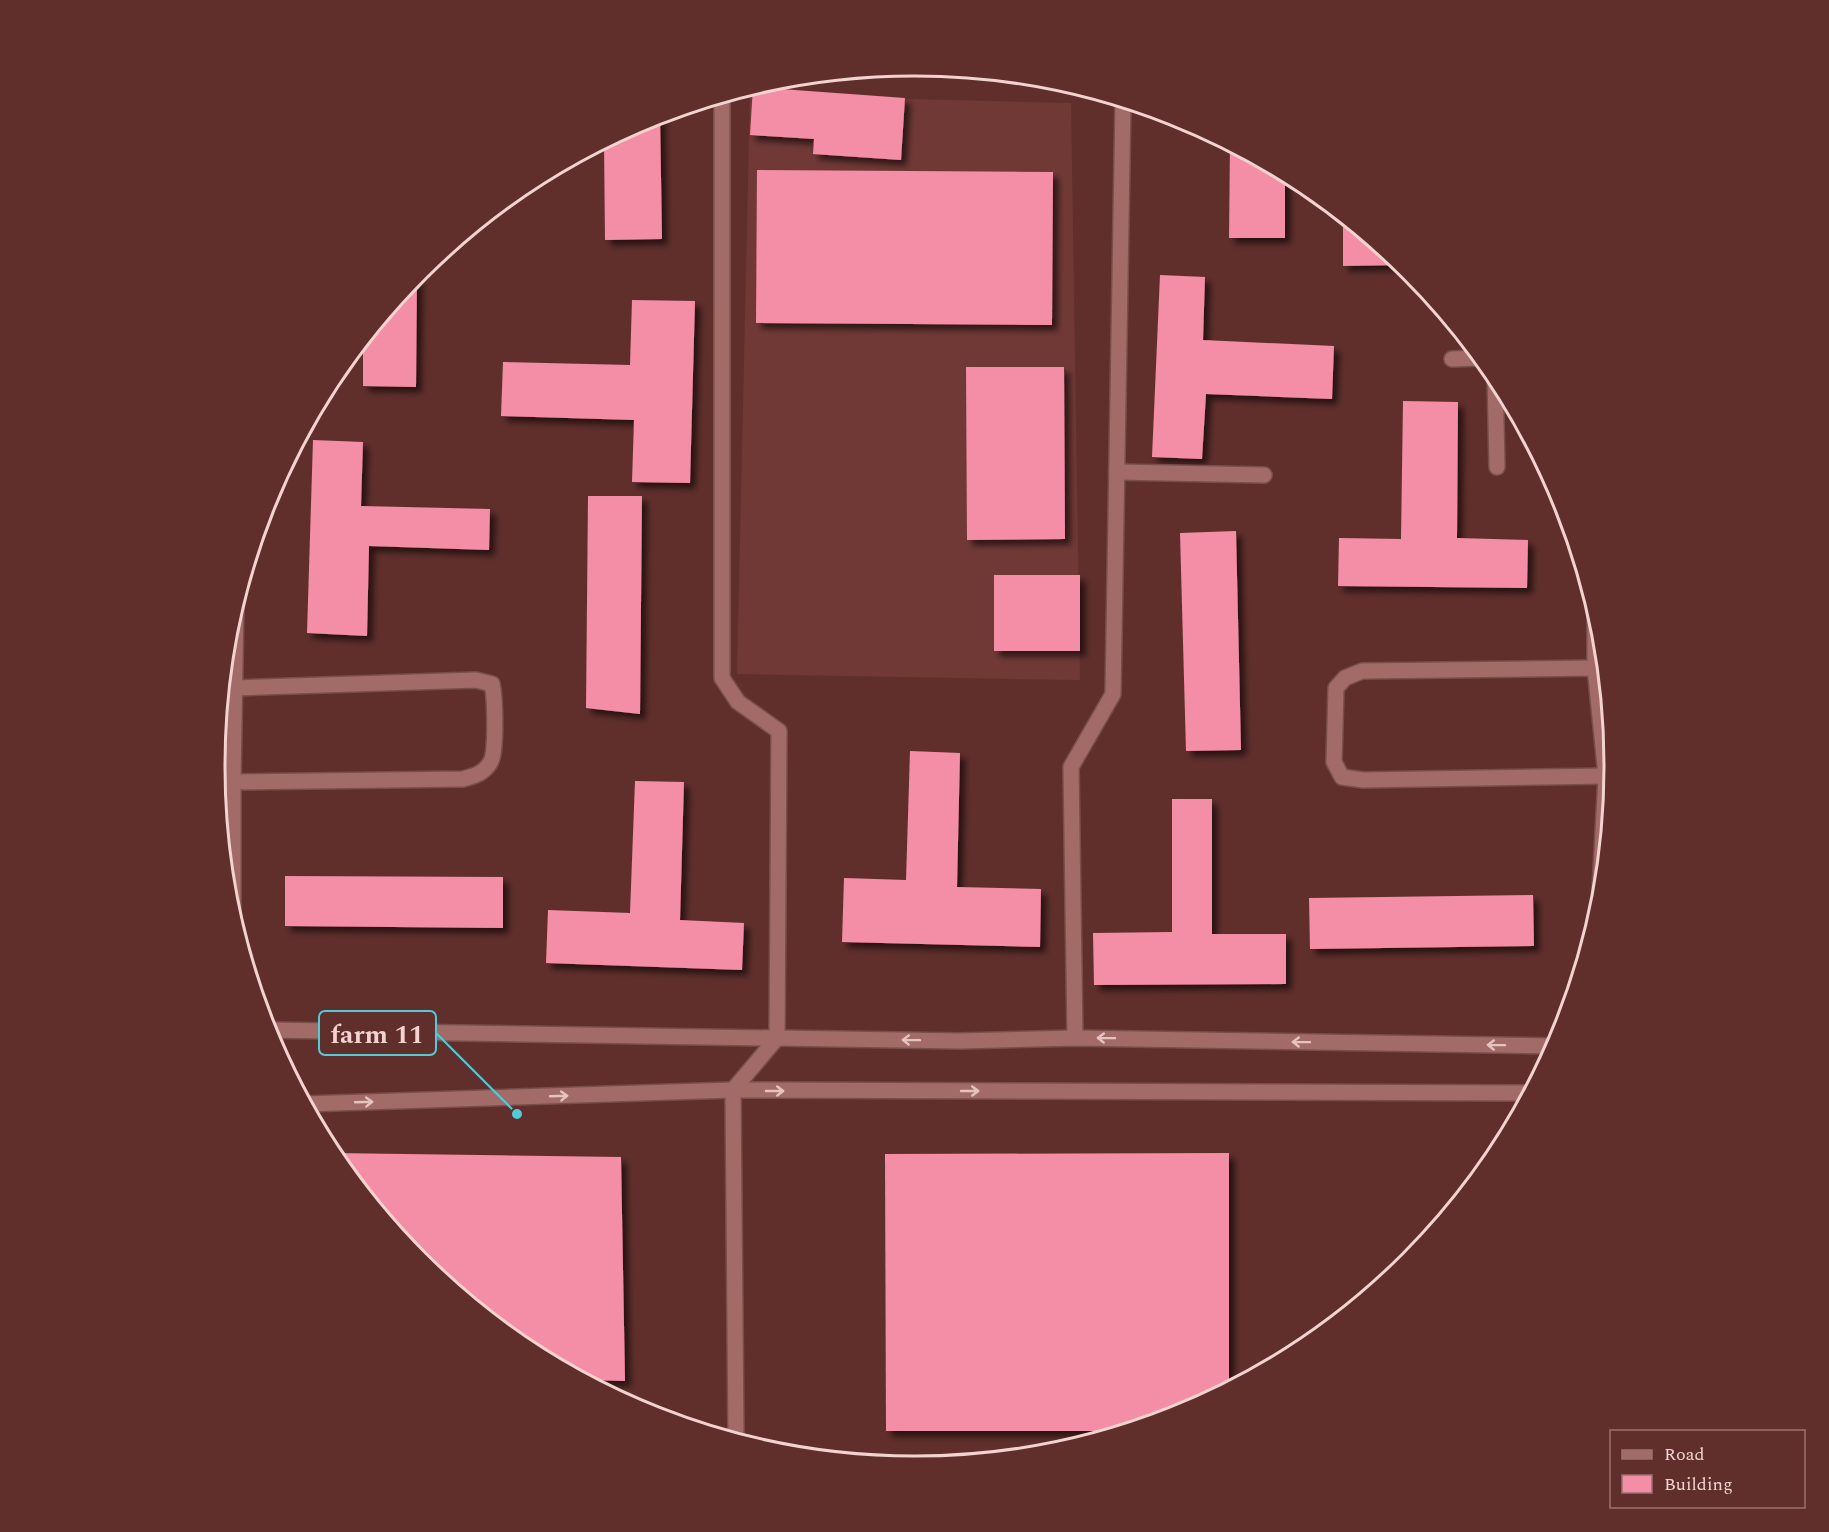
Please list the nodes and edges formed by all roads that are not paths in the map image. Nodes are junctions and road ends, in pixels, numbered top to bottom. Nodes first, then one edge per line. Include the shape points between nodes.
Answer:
1 (722, 104) edge
2 (1123, 109) edge
3 (1471, 358) edge
4 (1452, 359) dead end
5 (1495, 395) edge
6 (1497, 467) dead end
7 (1117, 472) junction
8 (1264, 475) dead end
9 (235, 647) edge
10 (1595, 657) edge
11 (1595, 668) junction
12 (235, 688) junction
13 (1604, 765) edge
14 (1604, 776) edge
15 (233, 783) junction
16 (233, 869) edge
17 (277, 1030) edge
18 (777, 1038) junction
19 (1075, 1038) junction
20 (1545, 1046) edge
21 (733, 1090) junction
22 (1521, 1093) edge
23 (313, 1104) edge
24 (736, 1432) edge

1 - 18 street via 722,678 738,702 779,731
2 - 7 street
3 - 4 street
5 - 6 street
7 - 8 street
7 - 19 street via 1113,694 1071,767
9 - 12 street
10 - 11 street
11 - 13 street
11 - 14 street via 1362,671 1345,678 1336,688 1335,762 1342,777 1363,780
12 - 15 street
12 - 15 street via 476,680 492,684 495,700 492,762 480,775 463,779
15 - 16 street
17 - 18 street
19 -> 18 street
18 - 21 street
20 -> 19 street
21 -> 22 street
23 -> 21 street
21 - 24 street

